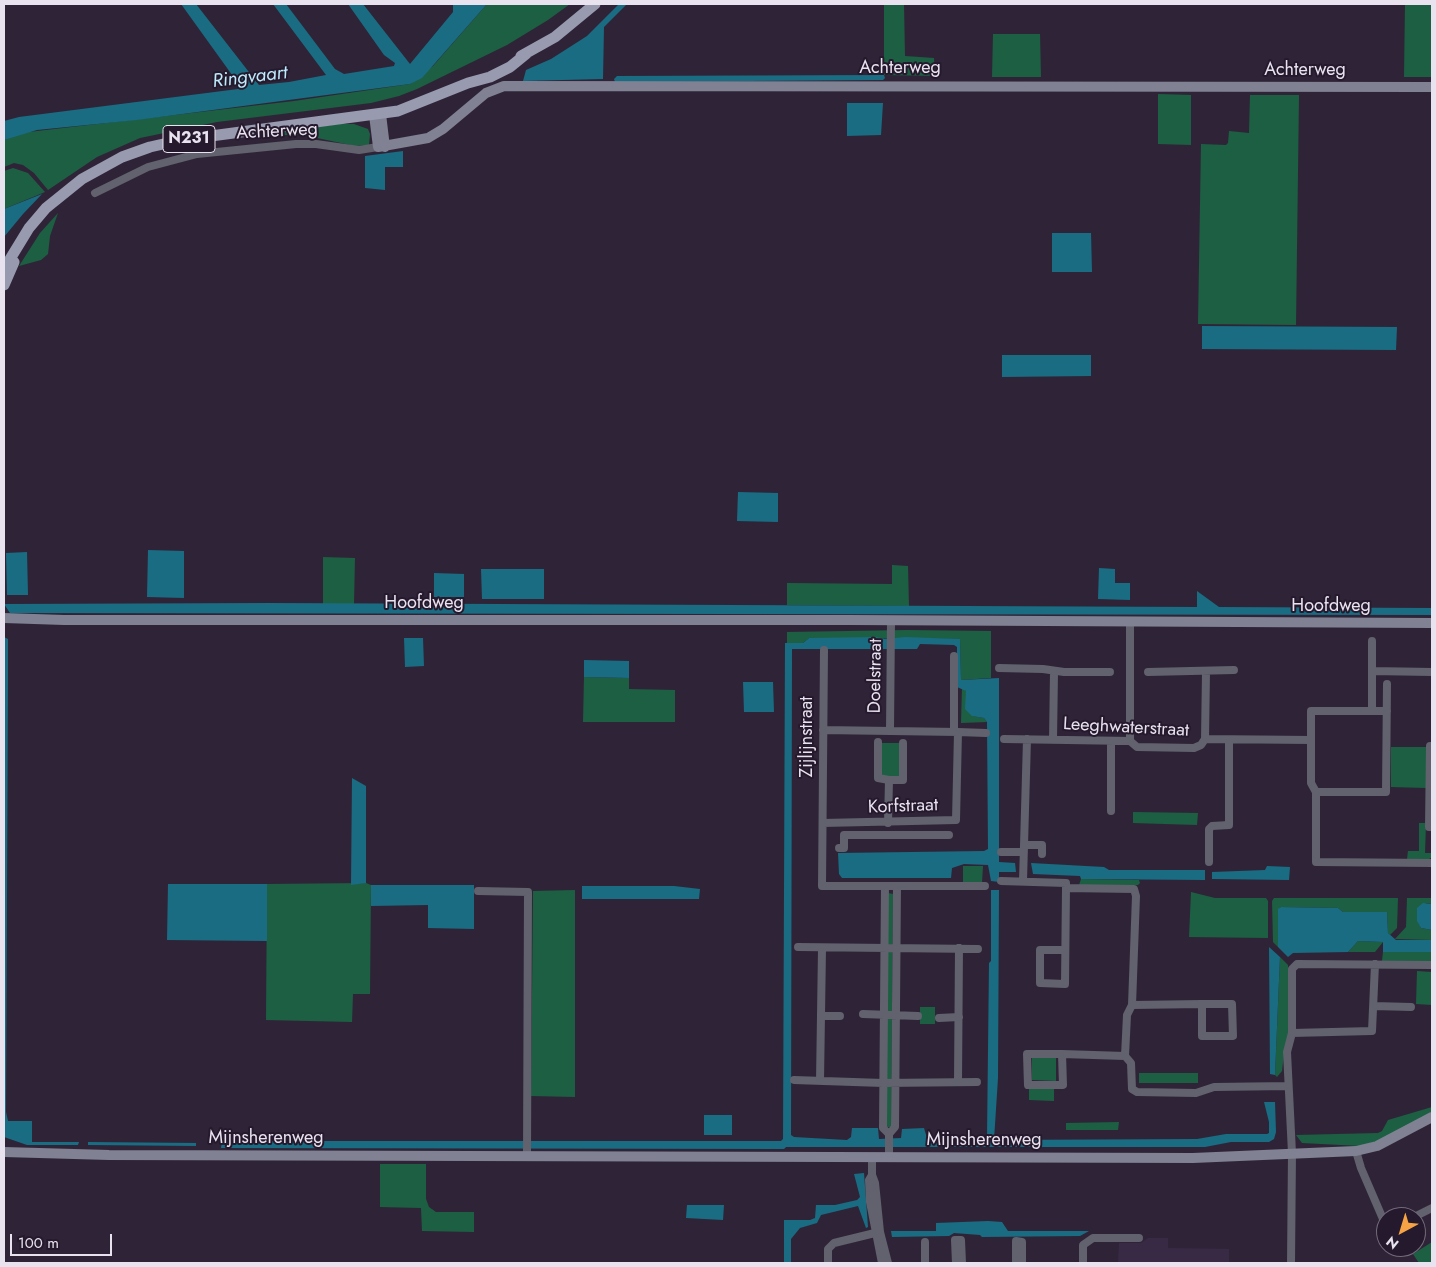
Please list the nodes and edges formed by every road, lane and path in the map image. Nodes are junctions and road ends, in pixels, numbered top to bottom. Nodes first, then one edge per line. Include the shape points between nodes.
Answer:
1 (595, 4) edge
2 (1432, 87) edge
3 (377, 114) junction
4 (381, 147) junction
5 (95, 193) dead end
6 (60, 198) junction
7 (4, 269) edge
8 (4, 285) edge
9 (5, 620) edge
10 (891, 622) junction
11 (1432, 623) edge
12 (1130, 624) junction
13 (1372, 641) dead end
14 (824, 650) dead end
15 (954, 656) dead end
16 (999, 668) dead end
17 (1234, 670) dead end
18 (1372, 671) junction
19 (1054, 672) junction
20 (1110, 672) dead end
21 (1148, 672) dead end
22 (1206, 672) junction
23 (1432, 672) edge
24 (1387, 684) dead end
25 (1372, 711) junction
26 (1387, 711) junction
27 (823, 730) junction
28 (890, 730) junction
29 (956, 732) junction
30 (986, 733) dead end
31 (1004, 739) dead end
32 (1027, 739) junction
33 (1205, 739) junction
34 (1053, 740) junction
35 (1229, 740) junction
36 (1311, 740) junction
37 (1111, 741) junction
38 (1130, 741) junction
39 (878, 742) dead end
40 (904, 743) dead end
41 (1432, 746) edge
42 (889, 780) junction
43 (1316, 792) junction
44 (1111, 811) dead end
45 (823, 823) junction
46 (888, 823) junction
47 (1432, 827) edge
48 (949, 835) dead end
49 (839, 848) dead end
50 (1024, 849) junction
51 (1001, 852) dead end
52 (1042, 854) dead end
53 (1208, 862) dead end
54 (1432, 863) edge
55 (1001, 881) dead end
56 (1023, 881) junction
57 (885, 886) junction
58 (897, 886) junction
59 (985, 886) dead end
60 (1066, 888) junction
61 (478, 891) dead end
62 (798, 948) dead end
63 (959, 948) junction
64 (822, 949) junction
65 (884, 949) junction
66 (978, 949) dead end
67 (895, 950) junction
68 (1065, 950) junction
69 (1375, 964) junction
70 (1432, 965) edge
71 (1202, 1004) junction
72 (1132, 1005) junction
73 (1374, 1006) junction
74 (1411, 1007) dead end
75 (863, 1014) dead end
76 (883, 1014) junction
77 (821, 1016) junction
78 (840, 1016) dead end
79 (895, 1016) junction
80 (918, 1016) dead end
81 (959, 1017) junction
82 (938, 1018) dead end
83 (1292, 1034) junction
84 (1062, 1054) junction
85 (1125, 1056) junction
86 (794, 1080) dead end
87 (820, 1081) junction
88 (958, 1081) junction
89 (978, 1082) dead end
90 (883, 1083) junction
91 (896, 1083) junction
92 (1288, 1086) junction
93 (1432, 1117) edge
94 (889, 1135) junction
95 (4, 1152) edge
96 (1356, 1152) junction
97 (527, 1153) junction
98 (1292, 1153) junction
99 (889, 1154) junction
100 (872, 1157) junction
101 (1378, 1207) edge
102 (877, 1233) junction
103 (1139, 1238) dead end
104 (925, 1242) dead end
105 (828, 1263) edge
106 (882, 1263) edge
107 (888, 1263) edge
108 (925, 1263) edge
109 (956, 1263) edge
110 (962, 1263) edge
111 (1016, 1263) edge
112 (1022, 1263) edge
113 (1083, 1263) edge
114 (1291, 1263) edge

1 - 3 main road, N231 via 556,37 526,54 418,105
2 - 4 street, Achterweg via 504,86 486,93 428,138
3 - 4 street
3 - 6 main road, N231 via 362,121 332,120 150,147 122,157 82,179
4 - 5 street, Achterweg via 359,150 296,144 197,154 148,167
6 - 7 main road, N231 via 46,208 29,228
6 - 8 main road, N231 via 23,247
9 - 10 street, Hoofdweg
10 - 12 street, Hoofdweg
10 - 28 street, Doelstraat
11 - 12 street, Hoofdweg
12 - 38 street
13 - 18 street
14 - 27 street, Zijlijnstraat
15 - 29 street, Korfstraat
16 - 19 street
17 - 22 street
18 - 23 street
18 - 25 street
19 - 20 street
19 - 34 street
21 - 22 street
22 - 33 street
24 - 26 street
25 - 26 street
25 - 36 street via 1311,710
26 - 43 street via 1386,792
27 - 28 street
27 - 45 street, Zijlijnstraat
28 - 29 street
29 - 30 street
29 - 46 street, Korfstraat via 956,820
31 - 32 street, Leeghwaterstraat
32 - 34 street, Leeghwaterstraat
32 - 50 street
33 - 35 street, Leeghwaterstraat
33 - 38 street, Leeghwaterstraat via 1194,748 1137,747
34 - 37 street, Leeghwaterstraat
35 - 36 street, Leeghwaterstraat
35 - 53 street via 1229,825 1209,828
36 - 43 street via 1311,783
37 - 38 street, Leeghwaterstraat
37 - 44 street
39 - 42 street via 878,778
40 - 42 street via 903,780
41 - 47 street via 1429,827
42 - 46 street
43 - 54 street via 1316,862
45 - 46 street, Korfstraat
45 - 57 street, Zijlijnstraat via 822,886
48 - 49 street via 844,835 844,848
50 - 51 street
50 - 52 street via 1042,845
50 - 56 street
55 - 56 street
56 - 60 street via 1066,883
57 - 58 street
57 - 65 street
58 - 59 street
58 - 67 street
60 - 68 street
60 - 72 street via 1134,889 1136,920
61 - 97 street via 528,892
62 - 64 street
63 - 66 street
63 - 67 street
63 - 81 street
64 - 65 street
64 - 77 street
65 - 67 street
65 - 76 street
67 - 79 street
68 - 68 street via 1065,984 1040,983 1040,950
69 - 70 street
69 - 73 street
69 - 83 street via 1294,966
71 - 71 street via 1202,1036 1233,1036 1232,1004
71 - 72 street
72 - 85 street via 1127,1015
73 - 74 street
73 - 83 street via 1372,1031 1368,1033
75 - 76 street
76 - 79 street
76 - 90 street
77 - 78 street
77 - 87 street
79 - 80 street
79 - 91 street
81 - 82 street
81 - 88 street
83 - 92 street via 1287,1052
84 - 84 street via 1027,1054 1028,1084 1063,1085
84 - 85 street
85 - 92 street via 1132,1063 1132,1089 1137,1092 1196,1094 1214,1087
86 - 87 street
87 - 90 street
88 - 89 street
88 - 91 street
90 - 91 street
90 - 94 street via 883,1128
91 - 94 street via 895,1128
92 - 98 street
93 - 96 street, Mijnsherenweg via 1377,1146
94 - 99 street
95 - 97 street, Mijnsherenweg
96 - 98 street, Mijnsherenweg
96 - 101 street
97 - 100 street, Mijnsherenweg
98 - 99 street, Mijnsherenweg via 1193,1158
98 - 114 street
99 - 100 street, Mijnsherenweg
100 - 102 street
102 - 105 street via 834,1243 828,1249
102 - 106 street
102 - 107 street
103 - 113 street via 1093,1238 1083,1245
104 - 108 street
109 - 110 street via 955,1240 962,1240
111 - 112 street via 1016,1241 1022,1242

